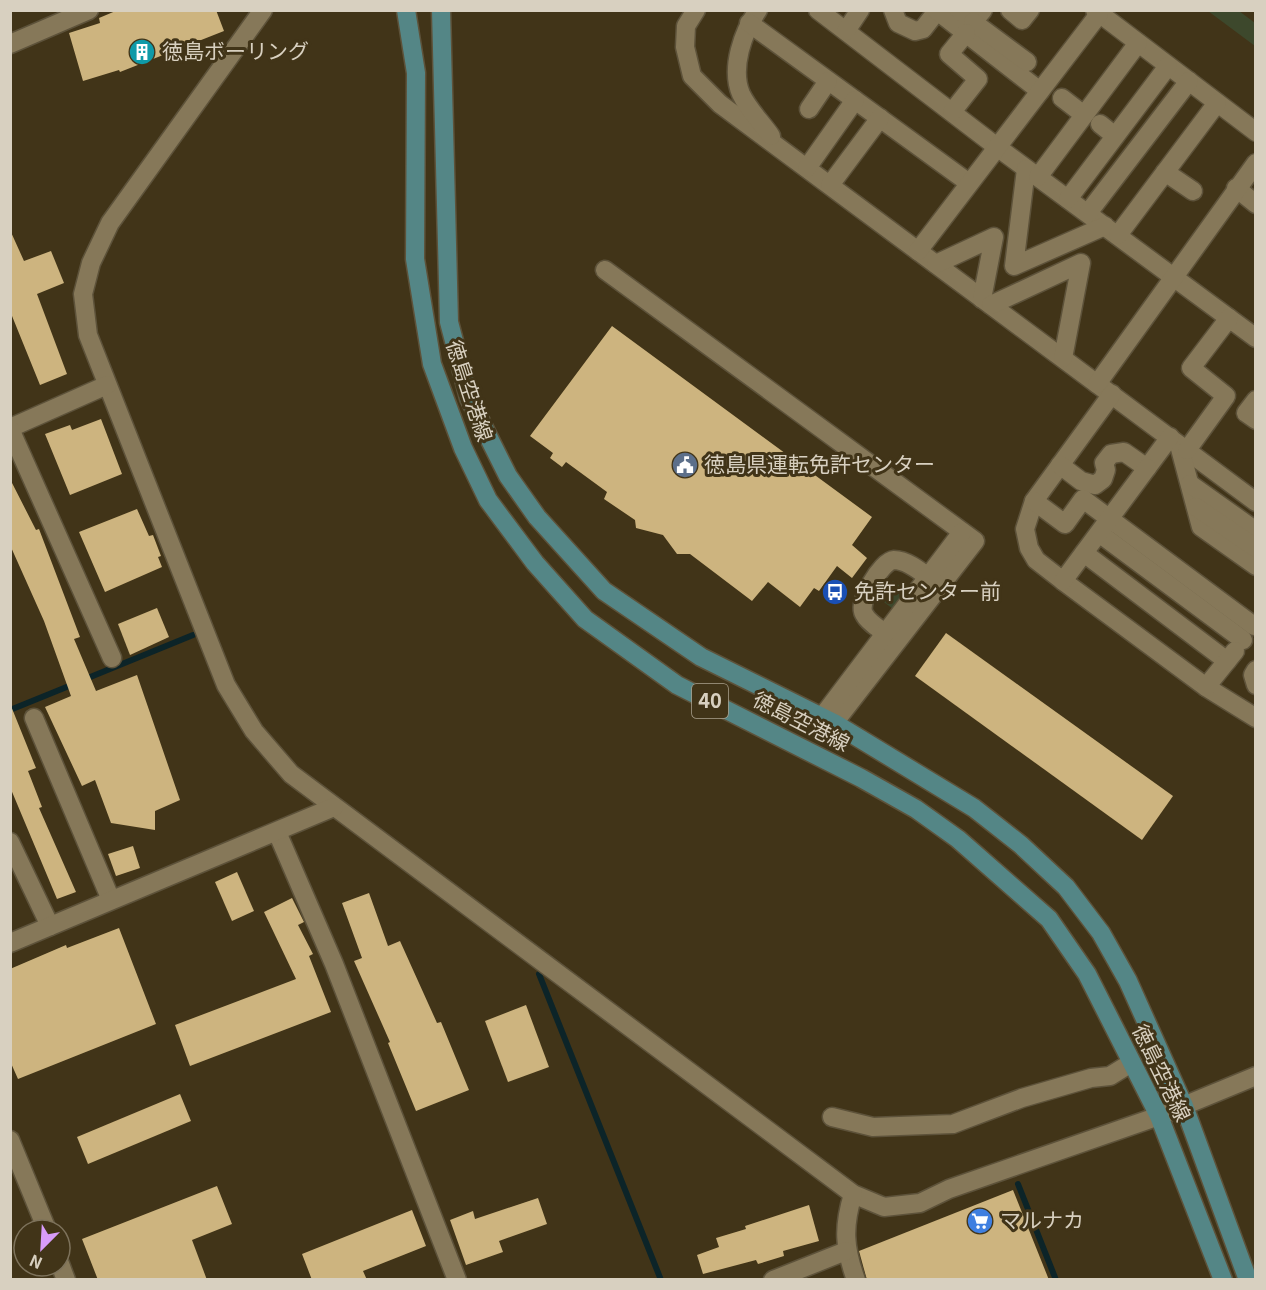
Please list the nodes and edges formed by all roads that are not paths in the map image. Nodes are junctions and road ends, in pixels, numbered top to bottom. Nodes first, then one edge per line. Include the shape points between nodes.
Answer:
1 (89, 10) edge
2 (262, 10) edge
3 (406, 10) edge
4 (441, 10) edge
5 (696, 10) edge
6 (818, 10) edge
7 (860, 10) edge
8 (893, 10) edge
9 (1010, 10) edge
10 (1030, 10) edge
11 (936, 11) edge
12 (1097, 12) edge
13 (753, 17) edge
14 (970, 19) edge
15 (846, 31) junction
16 (1138, 43) junction
17 (10, 44) edge
18 (1026, 62) dead end
19 (1168, 66) junction
20 (828, 81) junction
21 (1189, 81) junction
22 (1041, 91) junction
23 (1062, 98) dead end
24 (855, 100) junction
25 (1217, 103) junction
26 (809, 108) dead end
27 (952, 112) junction
28 (1084, 115) junction
29 (880, 118) junction
30 (1100, 124) dead end
31 (1256, 132) edge
32 (1115, 136) junction
33 (997, 147) junction
34 (781, 149) junction
35 (1256, 163) edge
36 (807, 168) junction
37 (1165, 172) junction
38 (1032, 173) junction
39 (969, 183) junction
40 (830, 185) junction
41 (1236, 188) junction
42 (1193, 191) dead end
43 (1068, 199) junction
44 (1256, 204) edge
45 (1088, 213) junction
46 (1112, 231) junction
47 (918, 251) junction
48 (936, 264) junction
49 (605, 270) dead end
50 (1172, 277) junction
51 (987, 302) junction
52 (1229, 318) junction
53 (1256, 338) edge
54 (1063, 358) junction
55 (107, 385) junction
56 (1104, 389) junction
57 (1256, 400) edge
58 (1256, 420) edge
59 (10, 429) edge
60 (1179, 444) junction
61 (1060, 465) junction
62 (1147, 468) junction
63 (1190, 484) junction
64 (1034, 501) junction
65 (1256, 502) edge
66 (1196, 507) junction
67 (1105, 526) junction
68 (1256, 531) edge
69 (962, 532) junction
70 (1256, 548) edge
71 (1084, 553) junction
72 (1256, 566) edge
73 (928, 577) junction
74 (1063, 581) junction
75 (1252, 631) edge
76 (885, 633) junction
77 (112, 658) dead end
78 (1227, 660) junction
79 (1256, 670) edge
80 (1256, 685) edge
81 (1206, 687) junction
82 (34, 718) dead end
83 (1256, 718) edge
84 (828, 720) junction
85 (334, 807) junction
86 (277, 832) junction
87 (10, 842) edge
88 (111, 900) junction
89 (50, 926) junction
90 (10, 943) edge
91 (1131, 1063) junction
92 (1256, 1076) edge
93 (1184, 1106) junction
94 (1159, 1116) junction
95 (832, 1117) dead end
96 (10, 1140) edge
97 (853, 1194) junction
98 (41, 1218) edge
99 (846, 1251) junction
100 (457, 1280) edge
101 (773, 1280) edge
102 (856, 1280) edge
103 (1223, 1280) edge
104 (1248, 1280) edge

1 - 17 street
2 - 55 street via 110,223 91,263 83,294 88,335
3 - 91 main road, 徳島空港線 / 40 via 416,73 415,259 432,364 463,448 488,500 535,563 585,619 677,685 861,778 916,809 958,839 1049,919 1087,974
4 - 84 main road, 徳島空港線 / 40 via 449,322 469,398 508,476 537,517 604,591 701,657
5 - 34 street via 686,26 685,47 692,76 720,104
6 - 15 street
7 - 15 street
8 - 11 street via 898,23 915,31 923,28
9 - 10 street via 1022,20
11 - 14 street
12 - 16 street
12 - 22 street
13 - 20 street
13 - 34 street via 738,69 741,94
14 - 18 street
14 - 22 street
14 - 27 street via 949,54 978,79
15 - 27 street
16 - 19 street
16 - 28 street
19 - 21 street
19 - 32 street
20 - 24 street
20 - 26 street
21 - 25 street
21 - 45 street via 1143,155
22 - 33 street
23 - 28 street
24 - 29 street
24 - 36 street
25 - 31 street
25 - 37 street
27 - 33 street
28 - 38 street
29 - 39 street
29 - 40 street
30 - 32 street
32 - 43 street
33 - 38 street
33 - 39 street
34 - 36 street
35 - 41 street
36 - 40 street
37 - 42 street
37 - 46 street
38 - 43 street
38 - 46 street via 1014,266
39 - 47 street
40 - 47 street
41 - 44 street
41 - 50 street
43 - 45 street
45 - 46 street
46 - 50 street
47 - 48 street
48 - 51 street
48 - 51 street via 994,237
49 - 69 street
50 - 52 street
50 - 56 street
51 - 54 street
51 - 54 street via 1081,263
52 - 53 street
52 - 60 street via 1191,368 1226,396
54 - 56 street
55 - 59 street
55 - 85 street via 226,686 261,740 291,774
56 - 60 street
56 - 61 street
57 - 58 street via 1246,413
59 - 77 street
60 - 62 street
60 - 63 street
60 - 65 street
61 - 62 street via 1081,481 1095,484 1104,479 1106,458 1118,451
61 - 64 street
62 - 67 street
63 - 66 street
63 - 68 street
64 - 67 street via 1065,524 1083,499
64 - 74 street via 1027,517 1026,540 1036,560
66 - 70 street
66 - 72 street via 1201,528
67 - 71 street
67 - 75 street
69 - 73 street
69 - 84 street via 975,541
71 - 74 street
71 - 78 street
73 - 76 street
73 - 76 street via 908,564 894,560 887,563 863,595 861,606 864,615
74 - 81 street
75 - 78 street
76 - 84 street
78 - 81 street
79 - 80 street
81 - 83 street
82 - 88 street
84 - 93 main road, 徳島空港線 / 40 via 974,808 1022,845 1066,887 1101,933 1128,981
85 - 86 street
85 - 97 street
86 - 88 street
86 - 100 street via 334,964
87 - 89 street
88 - 89 street
89 - 90 street
91 - 94 main road, 徳島空港線 / 40
91 - 95 street via 1110,1076 1022,1098 953,1124 873,1127
92 - 93 street
93 - 94 street
93 - 104 main road, 徳島空港線 / 40
94 - 97 street via 949,1189 920,1203 884,1207
94 - 103 main road, 徳島空港線 / 40
96 - 98 street
97 - 99 street via 847,1214
99 - 101 street
99 - 102 street

